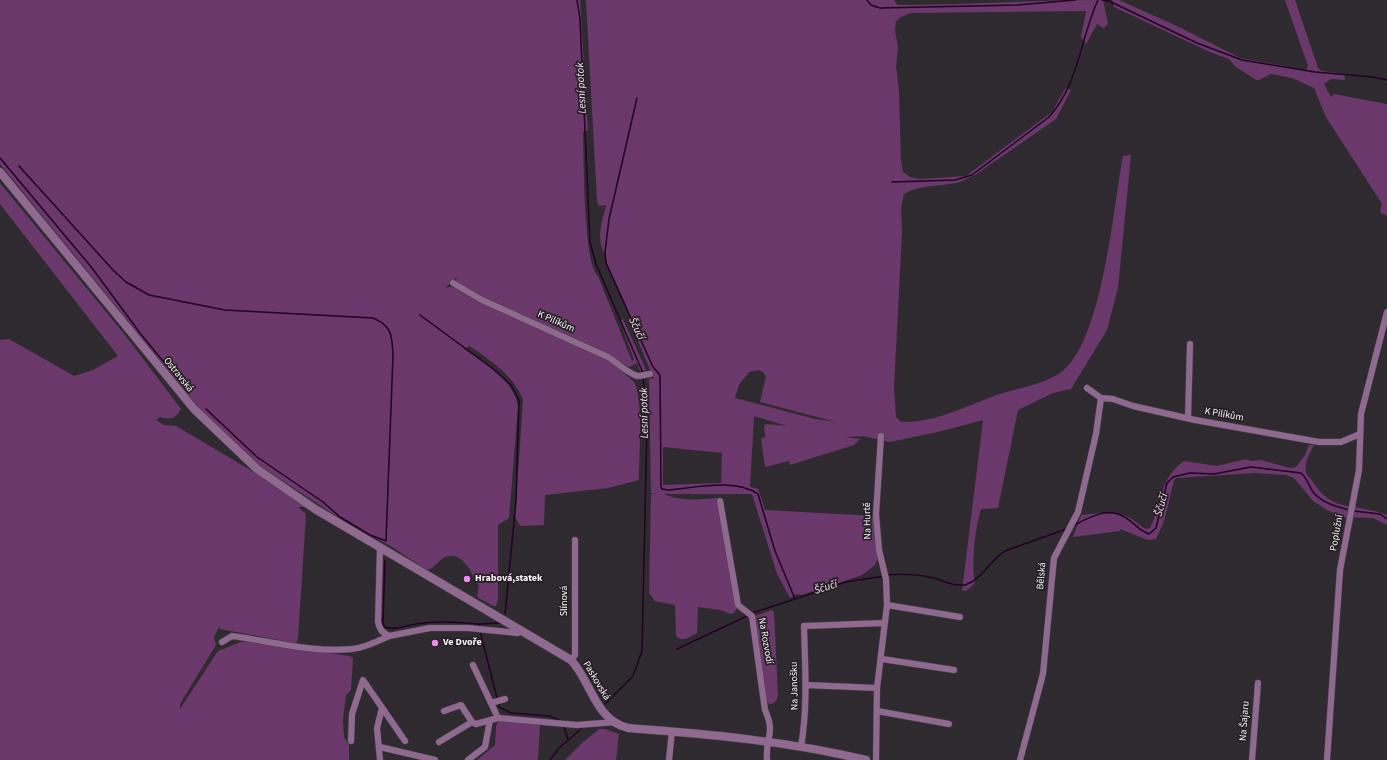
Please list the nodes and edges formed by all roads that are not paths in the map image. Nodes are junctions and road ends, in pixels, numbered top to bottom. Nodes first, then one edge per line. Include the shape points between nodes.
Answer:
1 (0, 172) edge
2 (453, 283) dead end
3 (1387, 312) edge
4 (1190, 344) dead end
5 (649, 374) dead end
6 (1087, 388) dead end
7 (1101, 398) junction
8 (1188, 418) junction
9 (1360, 434) junction
10 (881, 436) dead end
11 (720, 501) dead end
12 (575, 540) dead end
13 (380, 547) junction
14 (886, 605) junction
15 (960, 617) dead end
16 (884, 623) junction
17 (521, 630) junction
18 (389, 636) junction
19 (222, 642) dead end
20 (882, 659) junction
21 (571, 660) junction
22 (472, 665) dead end
23 (954, 670) dead end
24 (1258, 683) dead end
25 (806, 685) junction
26 (877, 688) junction
27 (382, 708) junction
28 (444, 711) dead end
29 (877, 711) junction
30 (498, 718) junction
31 (490, 720) junction
32 (472, 722) junction
33 (616, 722) junction
34 (949, 724) dead end
35 (672, 731) junction
36 (351, 741) dead end
37 (405, 741) dead end
38 (439, 742) dead end
39 (768, 742) junction
40 (380, 747) junction
41 (801, 747) junction
42 (380, 760) edge
43 (435, 760) edge
44 (468, 760) edge
45 (669, 760) edge
46 (767, 760) edge
47 (866, 760) edge
48 (876, 760) edge
49 (1020, 760) edge
50 (1252, 760) edge
51 (1327, 760) edge

1 - 13 street, Ostravská via 194,410 257,469 283,488
2 - 5 street, K Pilíkům via 482,300 582,344 619,363 631,373 640,376
3 - 9 street, Poplužní via 1365,393
4 - 8 street
6 - 7 street, K Pilíkům
7 - 8 street, K Pilíkům
7 - 49 street, Bělská via 1096,434 1078,512 1054,558 1043,674
8 - 9 street, K Pilíkům via 1319,442 1341,442
9 - 51 street, Poplužní via 1359,470 1340,570
10 - 14 street, Na Hurtě via 876,514 879,550 886,579
11 - 39 street, Na Rozvodí via 738,605 752,616 765,710 770,722 771,733
12 - 21 street, Slínová via 575,655
13 - 17 street, Paskovská
13 - 18 street via 378,622 380,630
14 - 15 street
14 - 16 street, Na Hurtě
16 - 20 street, Na Hurtě
16 - 25 street, Na Janošku via 804,626
17 - 18 street via 518,633 468,628 430,628
17 - 21 street, Paskovská
18 - 19 street via 352,649 318,649 232,636
20 - 23 street
20 - 26 street, Na Hurtě
21 - 33 street, Paskovská via 581,672 601,708
22 - 30 street via 498,701
24 - 50 street, Na Šajaru
25 - 26 street
25 - 41 street, Na Janošku
26 - 29 street, Na Hurtě
27 - 36 street via 363,680 352,714
27 - 37 street
27 - 40 street via 378,728
28 - 32 street via 461,705
29 - 34 street
29 - 48 street, Na Hurtě
30 - 31 street
30 - 33 street via 584,725
31 - 32 street via 476,724
31 - 44 street via 485,747
32 - 38 street
33 - 35 street, Paskovská via 628,728
35 - 39 street, Paskovská
35 - 45 street
39 - 41 street, Paskovská
39 - 46 street, Na Rozvodí
40 - 42 street
40 - 43 street
41 - 47 street, Paskovská

